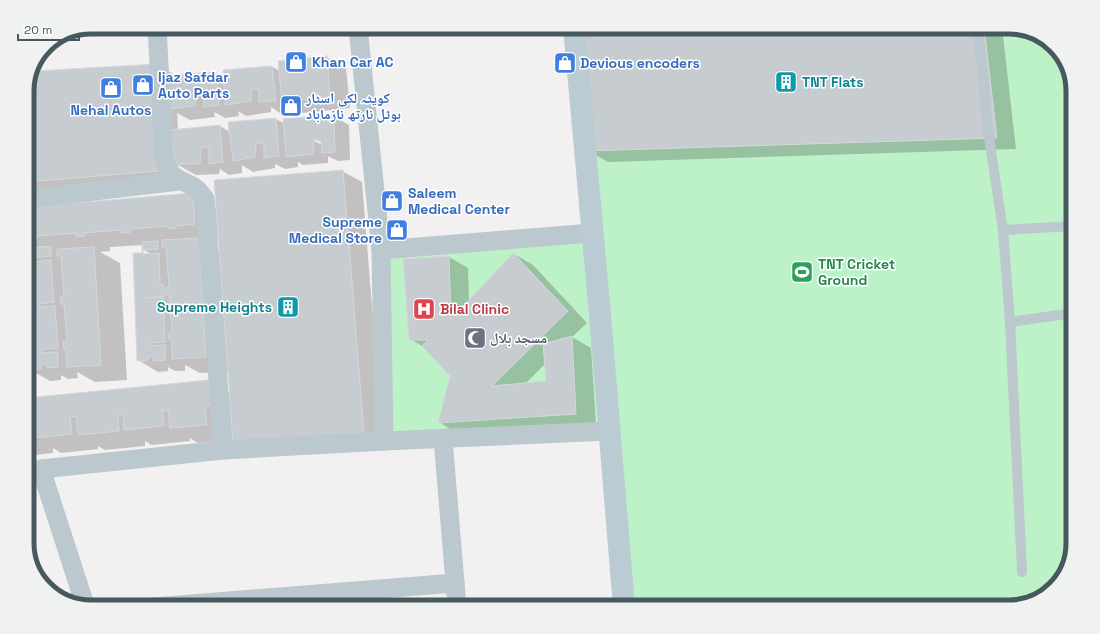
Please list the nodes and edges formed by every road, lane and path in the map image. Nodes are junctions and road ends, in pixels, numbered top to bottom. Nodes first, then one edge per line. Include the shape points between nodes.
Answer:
1 (157, 34) edge
2 (359, 34) edge
3 (575, 34) edge
4 (979, 34) edge
5 (179, 181) junction
6 (34, 198) edge
7 (1066, 226) edge
8 (1003, 230) junction
9 (592, 233) junction
10 (381, 250) junction
11 (1066, 314) edge
12 (1010, 322) junction
13 (609, 431) junction
14 (443, 439) junction
15 (384, 441) junction
16 (223, 450) junction
17 (34, 472) edge
18 (1022, 572) dead end
19 (455, 583) junction
20 (83, 600) edge
21 (242, 600) edge
22 (456, 600) edge
23 (623, 600) edge

1 - 5 street via 164,159 168,169
2 - 10 street
3 - 9 street
4 - 8 lane via 988,131
5 - 6 street
5 - 16 street via 195,188 205,199
7 - 8 lane
8 - 12 lane
9 - 10 street
9 - 13 street
10 - 15 street
11 - 12 lane
12 - 18 lane
13 - 14 street
13 - 23 street
14 - 15 street
14 - 19 street
15 - 16 street
16 - 17 street
17 - 20 street
19 - 21 street
19 - 22 street

